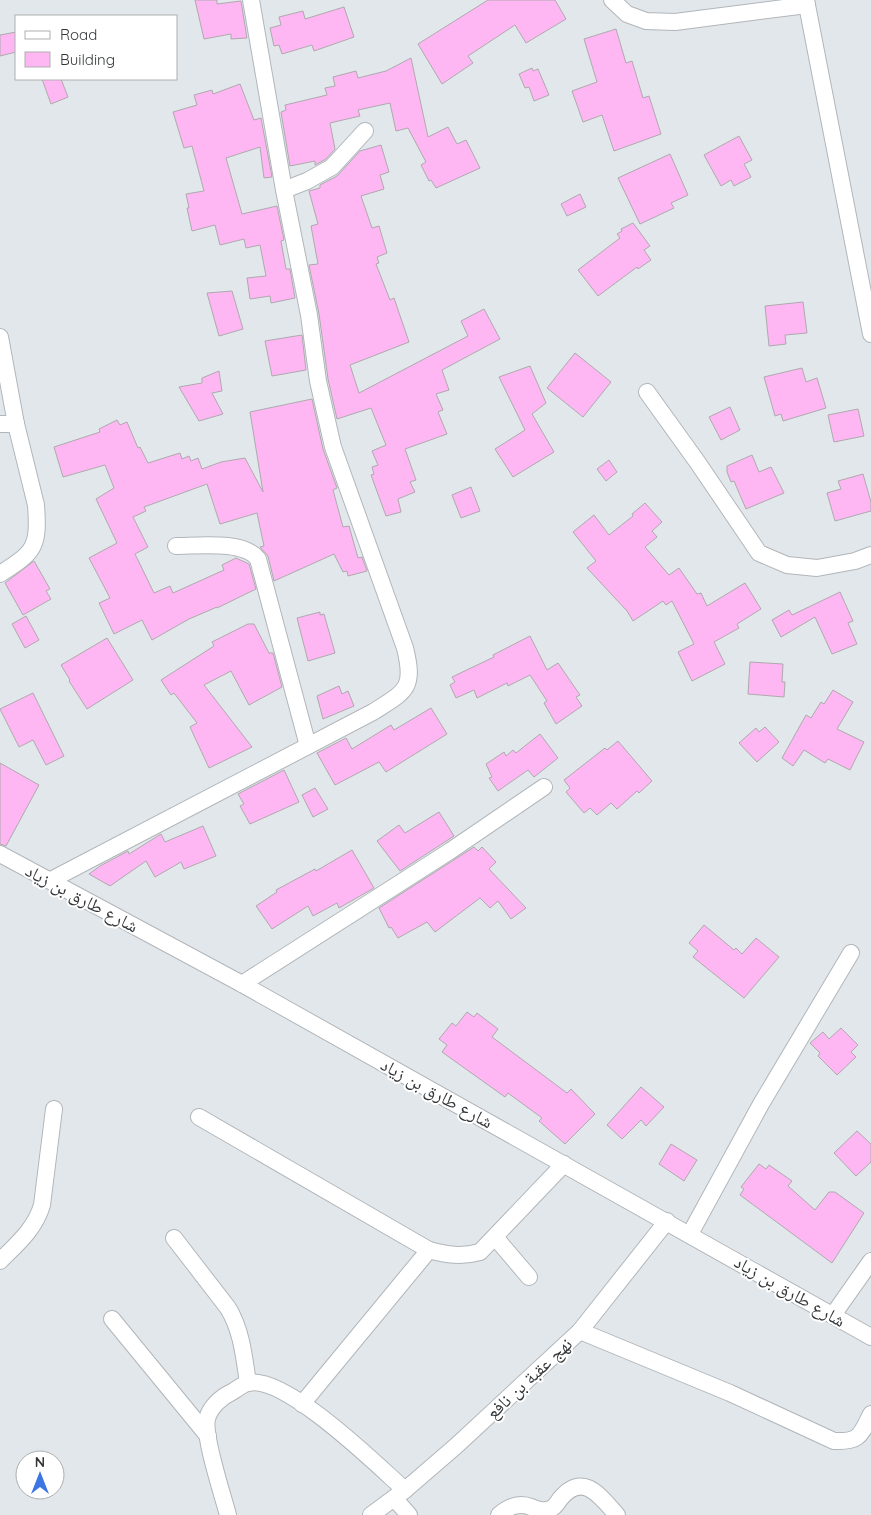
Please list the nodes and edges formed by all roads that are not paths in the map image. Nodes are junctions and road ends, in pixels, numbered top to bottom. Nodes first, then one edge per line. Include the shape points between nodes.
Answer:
1 (251, 0) edge
2 (612, 0) edge
3 (807, 2) edge
4 (365, 131) dead end
5 (284, 190) junction
6 (871, 334) edge
7 (0, 337) edge
8 (646, 392) dead end
9 (8, 424) edge
10 (176, 546) dead end
11 (871, 555) edge
12 (0, 574) edge
13 (308, 746) junction
14 (544, 787) dead end
15 (1, 858) edge
16 (50, 880) junction
17 (851, 953) dead end
18 (242, 984) junction
19 (54, 1109) dead end
20 (199, 1117) dead end
21 (564, 1164) junction
22 (667, 1221) junction
23 (690, 1234) junction
24 (495, 1237) junction
25 (174, 1238) dead end
26 (429, 1250) junction
27 (0, 1261) edge
28 (871, 1261) edge
29 (530, 1277) dead end
30 (832, 1315) junction
31 (112, 1319) dead end
32 (580, 1331) junction
33 (871, 1337) edge
34 (248, 1383) junction
35 (302, 1404) junction
36 (871, 1414) edge
37 (208, 1436) junction
38 (400, 1494) junction
39 (228, 1515) edge
40 (371, 1515) edge
41 (409, 1515) edge
42 (499, 1515) edge
43 (617, 1515) edge

1 - 5 street
2 - 3 street via 626,14 646,21 674,22
3 - 6 street
4 - 5 street via 332,167
5 - 13 street via 309,315 324,415 410,666 410,678 399,695
7 - 9 street
8 - 11 street via 759,553 787,565 817,568
9 - 12 street via 36,505 37,531 26,556
10 - 13 street via 239,548 251,552 258,559
13 - 16 street
14 - 18 street
15 - 16 street, شارع طارق بن زياد
16 - 18 street, شارع طارق بن زياد
17 - 23 street via 761,1104
18 - 21 street, شارع طارق بن زياد
19 - 27 street via 39,1216 30,1231
20 - 26 street
21 - 22 street, شارع طارق بن زياد
21 - 24 street
22 - 23 street, شارع طارق بن زياد
22 - 32 street, نهج عقبة بن نافع
23 - 30 street, شارع طارق بن زياد
24 - 26 street via 480,1252 470,1255 448,1256
24 - 29 street
25 - 34 street via 234,1318
26 - 35 street
28 - 30 street
30 - 33 street, شارع طارق بن زياد
31 - 37 street
32 - 36 street via 730,1393 834,1441 850,1442 861,1434
32 - 38 street, نهج عقبة بن نافع
34 - 35 street via 267,1385
34 - 37 street via 215,1404 207,1420
35 - 38 street via 333,1425
37 - 39 street
38 - 40 street, نهج عقبة بن نافع
38 - 41 street
42 - 43 street via 514,1506 548,1510 571,1489 580,1486 596,1491

